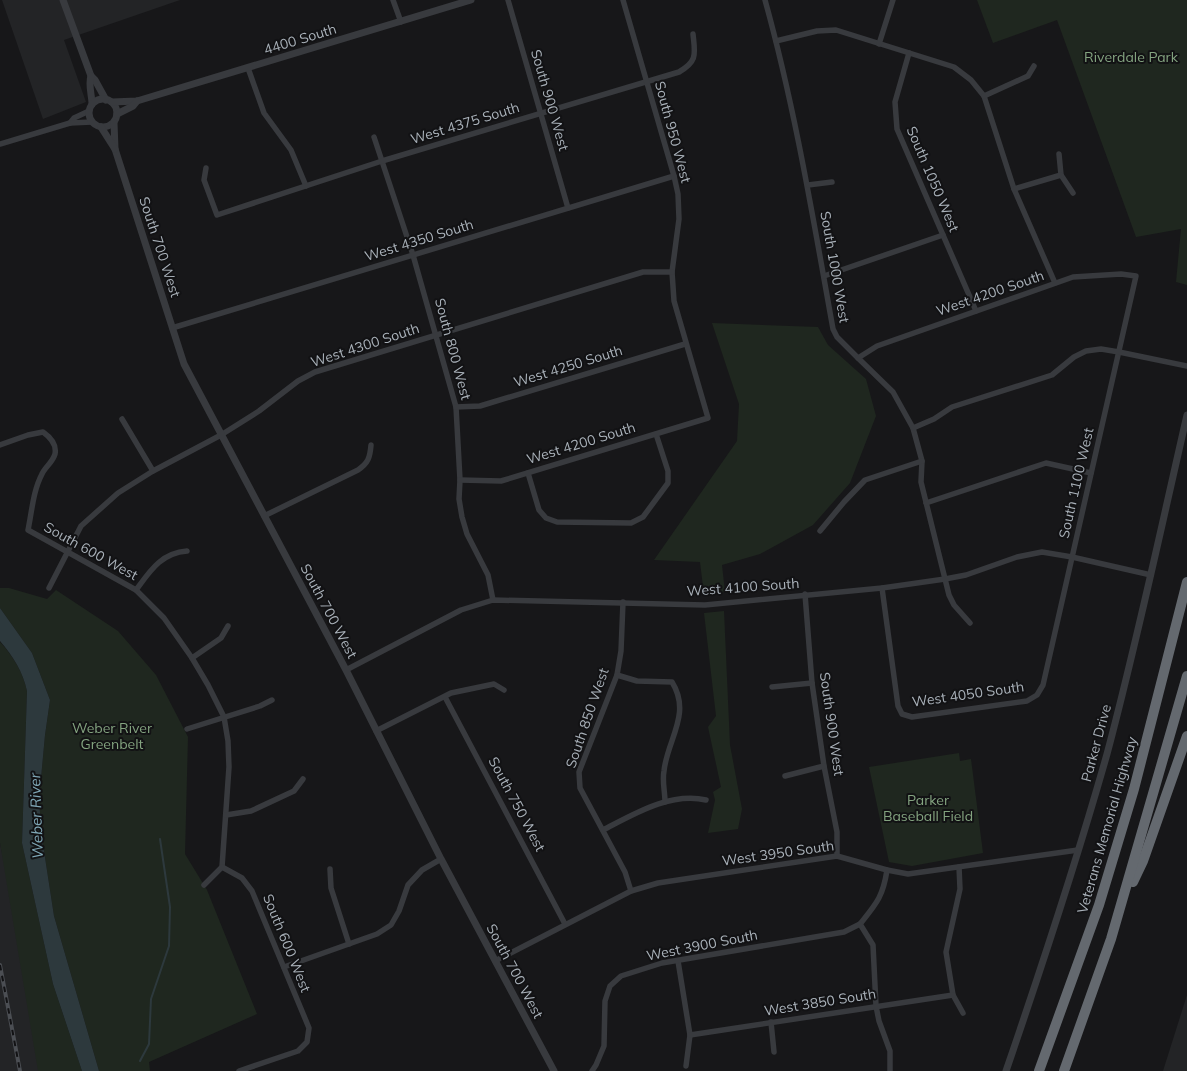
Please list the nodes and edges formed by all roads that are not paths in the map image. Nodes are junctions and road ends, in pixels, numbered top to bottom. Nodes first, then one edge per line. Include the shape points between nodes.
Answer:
1 (63, 0) edge
2 (393, 0) edge
3 (471, 0) edge
4 (508, 0) edge
5 (623, 0) edge
6 (765, 0) edge
7 (893, 0) edge
8 (401, 22) junction
9 (693, 34) dead end
10 (776, 41) junction
11 (879, 44) junction
12 (908, 53) junction
13 (1034, 66) dead end
14 (248, 68) junction
15 (91, 76) junction
16 (647, 82) junction
17 (984, 96) junction
18 (109, 101) junction
19 (137, 101) junction
20 (91, 108) junction
21 (541, 113) junction
22 (117, 114) junction
23 (92, 122) junction
24 (70, 123) junction
25 (114, 123) junction
26 (100, 127) junction
27 (374, 137) dead end
28 (0, 144) edge
29 (115, 149) junction
30 (1059, 154) dead end
31 (382, 161) junction
32 (206, 168) dead end
33 (1061, 175) junction
34 (674, 176) junction
35 (832, 182) dead end
36 (808, 185) junction
37 (306, 186) junction
38 (1014, 189) junction
39 (1073, 193) dead end
40 (568, 208) junction
41 (944, 235) junction
42 (413, 255) junction
43 (672, 272) junction
44 (824, 276) junction
45 (1136, 276) joint
46 (1055, 284) junction
47 (976, 311) junction
48 (172, 328) junction
49 (436, 335) junction
50 (685, 344) junction
51 (1119, 352) junction
52 (858, 358) junction
53 (1187, 366) edge
54 (456, 407) junction
55 (1187, 415) edge
56 (708, 418) joint
57 (122, 419) dead end
58 (913, 428) junction
59 (656, 434) junction
60 (221, 435) junction
61 (0, 445) edge
62 (371, 445) dead end
63 (922, 461) junction
64 (153, 471) junction
65 (528, 473) junction
66 (1091, 473) junction
67 (460, 480) junction
68 (926, 503) junction
69 (264, 516) junction
70 (820, 531) dead end
71 (187, 550) dead end
72 (68, 552) junction
73 (1072, 557) junction
74 (1151, 575) junction
75 (945, 579) junction
76 (1187, 582) edge
77 (49, 588) dead end
78 (882, 588) junction
79 (136, 590) junction
80 (805, 594) junction
81 (493, 600) junction
82 (623, 602) junction
83 (970, 622) dead end
84 (228, 626) dead end
85 (192, 658) junction
86 (346, 670) junction
87 (617, 675) junction
88 (1187, 676) edge
89 (812, 683) junction
90 (772, 687) dead end
91 (504, 690) dead end
92 (1037, 694) joint
93 (445, 696) junction
94 (272, 700) dead end
95 (224, 718) junction
96 (187, 729) dead end
97 (376, 731) junction
98 (1187, 736) edge
99 (824, 766) junction
100 (785, 776) dead end
101 (303, 779) dead end
102 (706, 800) dead end
103 (665, 802) junction
104 (226, 815) junction
105 (603, 830) junction
106 (1078, 850) junction
107 (837, 856) junction
108 (441, 859) junction
109 (222, 867) junction
110 (959, 867) junction
111 (330, 869) dead end
112 (887, 870) junction
113 (204, 885) dead end
114 (630, 891) junction
115 (1121, 905) junction
116 (565, 924) junction
117 (860, 924) junction
118 (349, 944) junction
119 (495, 961) junction
120 (678, 961) junction
121 (284, 967) junction
122 (953, 995) junction
123 (876, 1006) junction
124 (963, 1013) dead end
125 (771, 1022) junction
126 (690, 1035) junction
127 (774, 1052) dead end
128 (686, 1066) dead end
129 (239, 1071) edge
130 (554, 1071) edge
131 (592, 1071) edge
132 (890, 1071) edge
133 (1006, 1071) edge
134 (1039, 1071) edge
135 (1064, 1071) edge

1 - 15 street
2 - 8 street
3 - 8 street, 4400 South
4 - 21 street, South 900 West
5 - 16 street, South 950 West
6 - 10 street, South 1000 West
7 - 11 street
8 - 14 street, 4400 South
9 - 16 street, West 4375 South via 695,53 691,65
10 - 11 street via 836,30
10 - 36 street, South 1000 West
11 - 12 street
12 - 17 street via 954,68 971,80
12 - 41 street, South 1050 West via 895,102 897,129
13 - 17 street via 1028,76
14 - 19 street, 4400 South
14 - 37 street via 264,113 291,150
15 - 18 street
15 - 20 street
16 - 21 street, West 4375 South
16 - 34 street, South 950 West
17 - 38 street
18 - 19 street
18 - 20 street via 100,99
18 - 22 street via 116,106
19 - 22 street
20 - 23 street via 89,116
20 - 24 street
21 - 31 street, West 4375 South
21 - 40 street, South 900 West
22 - 25 street
23 - 24 street
23 - 26 street
24 - 28 street
25 - 26 street
25 - 29 street, South 700 West
26 - 29 street, South 700 West
27 - 31 street, South 800 West
29 - 48 street, South 700 West
30 - 33 street
31 - 37 street, West 4375 South
31 - 42 street, South 800 West
32 - 37 street, West 4375 South via 204,180 216,215
33 - 38 street
33 - 39 street
34 - 40 street, West 4350 South
34 - 43 street, South 950 West via 679,219
35 - 36 street
36 - 44 street, South 1000 West
38 - 46 street
40 - 42 street, West 4350 South
41 - 44 street
41 - 47 street, South 1050 West
42 - 48 street, West 4350 South
42 - 49 street, South 800 West
43 - 49 street, West 4300 South via 643,272
43 - 50 street, South 950 West via 674,301
44 - 52 street, South 1000 West via 833,329
45 - 46 street, West 4200 South via 1073,277
45 - 51 street, South 1100 West
46 - 47 street, West 4200 South
47 - 52 street, West 4200 South via 876,346
48 - 60 street, South 700 West via 184,364
49 - 54 street, South 800 West
49 - 60 street, West 4300 South via 315,372
50 - 54 street, West 4250 South via 480,406
50 - 56 street, South 950 West
51 - 53 street
51 - 58 street via 1086,351 1052,375 952,407
51 - 66 street, South 1100 West
52 - 58 street, South 1000 West via 893,392
54 - 67 street, South 800 West
55 - 74 street, Parker Drive
56 - 59 street, West 4200 South
57 - 64 street
58 - 63 street, South 1000 West
59 - 65 street, West 4200 South
59 - 65 street via 668,471 668,483 643,517 630,523 557,522 546,518 539,510
60 - 64 street, West 4300 South
60 - 69 street, South 700 West
61 - 72 street, South 600 West via 43,432 51,437 55,454 42,473 28,530
62 - 69 street via 366,464 358,470
63 - 68 street, South 1000 West
63 - 70 street via 865,480
64 - 72 street, West 4300 South via 118,493 81,526
65 - 67 street, West 4200 South via 501,481
66 - 68 street via 1046,463
66 - 73 street, South 1100 West
67 - 81 street, South 800 West via 462,517 488,575
68 - 75 street, South 1000 West
69 - 86 street, South 700 West
71 - 79 street via 173,552 151,569
72 - 77 street, West 4300 South
72 - 79 street, South 600 West
73 - 74 street, West 4100 South
73 - 75 street, West 4100 South via 1042,552
73 - 92 street, South 1100 West via 1043,685
74 - 106 street, Parker Drive via 1107,753
75 - 78 street, West 4100 South
75 - 83 street, South 1000 West via 952,600
76 - 134 highway, Veterans Memorial Highway via 1134,789 1099,905
78 - 80 street, West 4100 South
78 - 92 street, West 4050 South via 898,706 902,714 912,717 1027,701
79 - 85 street, South 600 West via 164,618
80 - 82 street, West 4100 South via 705,605
80 - 89 street, South 900 West
81 - 82 street, West 4100 South
81 - 86 street, West 4100 South via 461,610
82 - 87 street, South 850 West
84 - 85 street via 221,638
85 - 95 street, South 600 West
86 - 97 street, South 700 West
87 - 103 street via 637,681 672,682 677,691 679,715 664,771
87 - 105 street, South 850 West via 579,772 580,788
88 - 115 highway
89 - 90 street
89 - 99 street, South 900 West
91 - 93 street via 494,684
93 - 97 street
93 - 116 street, South 750 West
94 - 95 street
95 - 96 street
95 - 104 street, South 600 West via 229,766
97 - 108 street, South 700 West
98 - 115 highway via 1143,861
99 - 100 street
99 - 107 street, South 900 West via 838,832
101 - 104 street via 294,791 251,810
102 - 103 street
103 - 105 street via 647,807
104 - 109 street, South 600 West
105 - 114 street, South 850 West via 625,872
106 - 110 street, West 3950 South
106 - 133 street, Parker Drive
107 - 112 street, West 3950 South
107 - 114 street, West 3950 South via 658,883
108 - 118 street via 422,870 408,886 391,925
108 - 119 street, South 700 West
109 - 113 street
109 - 121 street, South 600 West via 242,878 252,891
110 - 112 street, West 3950 South via 908,874
110 - 122 street via 960,889 946,952
111 - 118 street via 331,888
112 - 117 street via 885,887
114 - 116 street, West 3950 South
115 - 135 highway
116 - 119 street, West 3950 South
117 - 120 street, West 3900 South via 844,932
117 - 123 street via 873,945
118 - 121 street
119 - 130 street, South 700 West
120 - 126 street
120 - 131 street, West 3900 South via 621,976 610,986 605,1001 604,1046
121 - 129 street, South 600 West via 309,1028 307,1042 298,1051
122 - 123 street, West 3850 South
122 - 124 street
123 - 125 street, West 3850 South
123 - 132 street via 890,1050
125 - 126 street, West 3850 South
125 - 127 street
126 - 128 street

